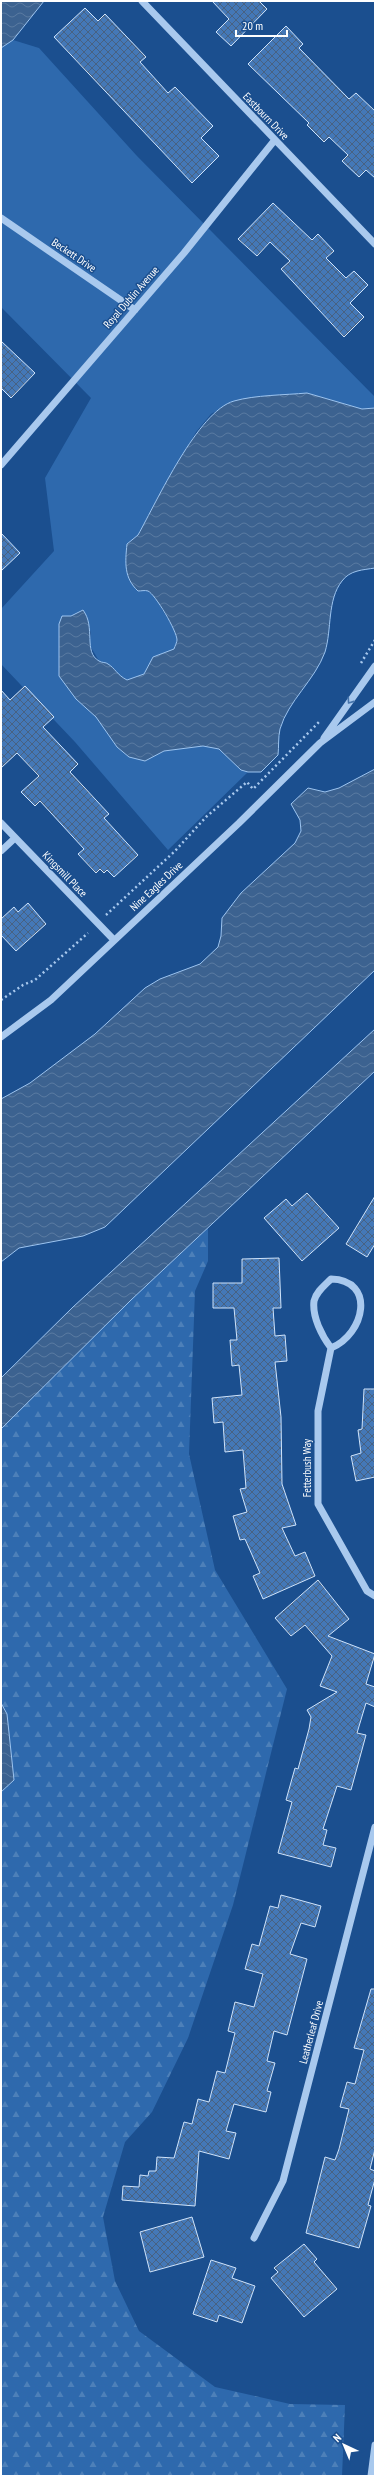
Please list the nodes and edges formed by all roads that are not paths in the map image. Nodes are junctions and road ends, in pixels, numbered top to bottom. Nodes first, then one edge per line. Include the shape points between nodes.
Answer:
1 (142, 1) edge
2 (274, 141) junction
3 (1, 218) edge
4 (375, 244) edge
5 (135, 310) junction
6 (1, 465) edge
7 (374, 668) edge
8 (375, 702) edge
9 (320, 743) junction
10 (1, 823) edge
11 (15, 838) junction
12 (1, 851) edge
13 (114, 940) junction
14 (1, 1037) edge
15 (331, 1348) junction
16 (375, 1596) edge
17 (375, 1827) edge
18 (254, 2238) dead end
19 (375, 2445) edge
20 (370, 2476) edge

1 - 2 street, Eastbourn Drive
2 - 4 street, Eastbourn Drive
2 - 5 street, Royal Dublin Avenue
3 - 5 street, Beckett Drive
5 - 6 street, Royal Dublin Avenue
7 -> 9 street, Nine Eagles Drive
8 - 9 street, Nine Eagles Drive
9 - 13 street, Nine Eagles Drive
10 - 11 street, Kingsmill Place
11 - 12 street
11 - 13 street, Kingsmill Place
13 - 14 street, Nine Eagles Drive via 51,1000
15 - 15 street via 318,1326 314,1301 321,1288 331,1279 342,1279 357,1290 365,1308 361,1319 346,1338
15 - 16 street, Fetterbush Way via 318,1411 318,1504 367,1591
17 - 18 street, Leatherleaf Drive via 283,2181
19 - 20 street

